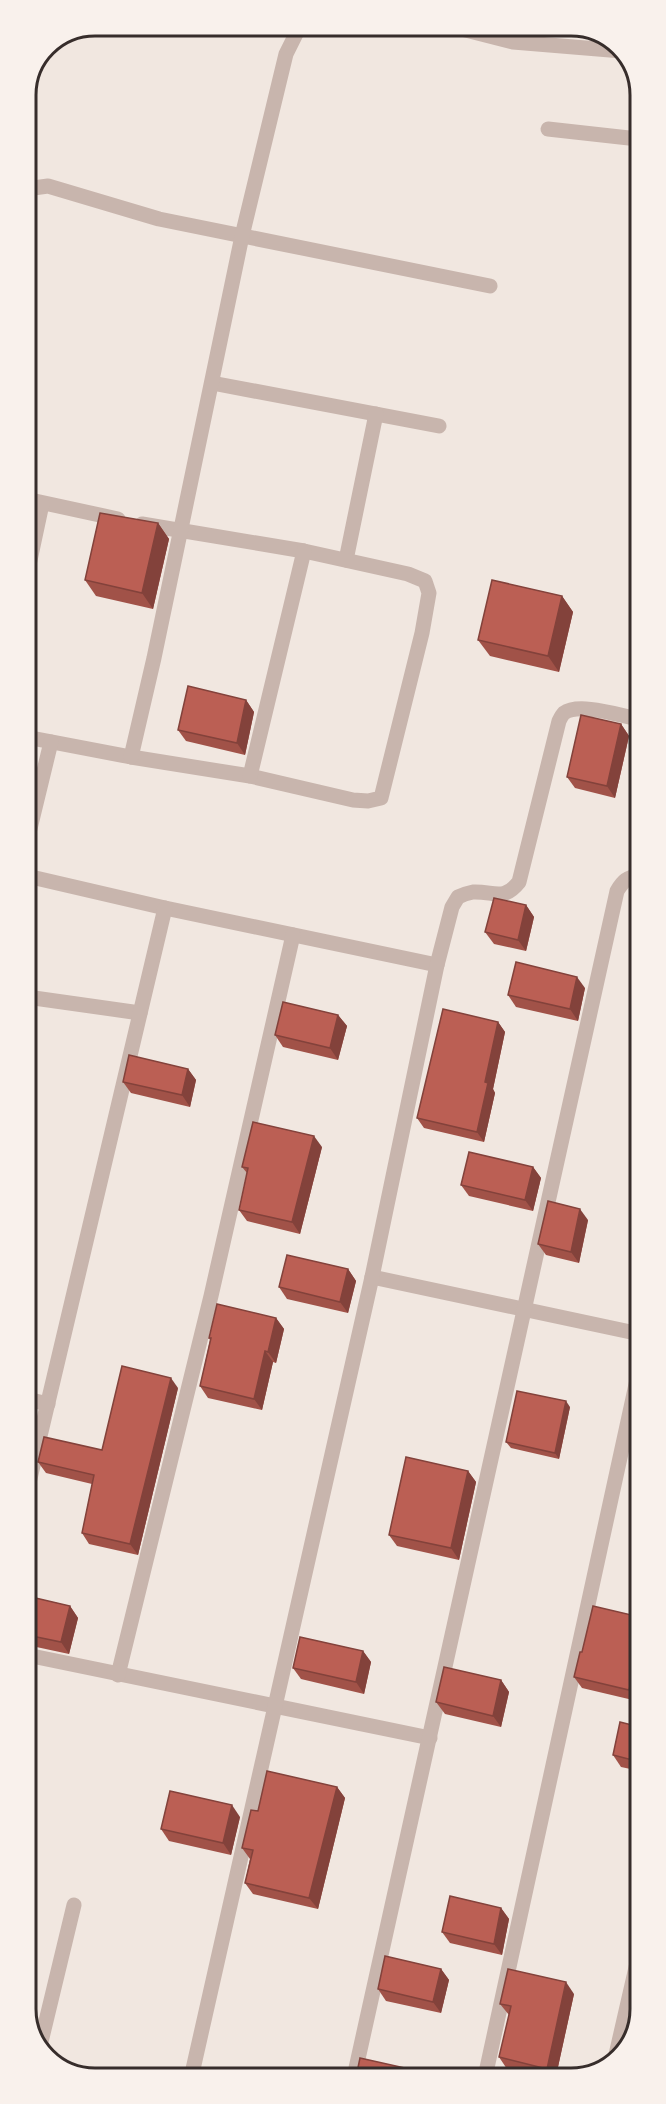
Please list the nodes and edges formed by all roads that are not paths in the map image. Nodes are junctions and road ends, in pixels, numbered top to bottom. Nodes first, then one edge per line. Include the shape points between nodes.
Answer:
1 (295, 36) edge
2 (498, 36) edge
3 (609, 50) edge
4 (548, 129) dead end
5 (630, 139) edge
6 (36, 188) edge
7 (242, 236) junction
8 (490, 286) dead end
9 (212, 383) junction
10 (376, 414) junction
11 (439, 426) dead end
12 (36, 502) edge
13 (42, 504) junction
14 (36, 532) edge
15 (181, 532) junction
16 (304, 551) junction
17 (346, 560) junction
18 (630, 717) edge
19 (36, 739) edge
20 (51, 742) junction
21 (131, 757) junction
22 (250, 776) junction
23 (36, 806) edge
24 (630, 877) edge
25 (36, 878) edge
26 (165, 908) junction
27 (293, 935) junction
28 (437, 965) junction
29 (36, 998) edge
30 (140, 1013) junction
31 (372, 1277) junction
32 (523, 1310) junction
33 (630, 1332) edge
34 (36, 1401) edge
35 (48, 1404) junction
36 (630, 1412) edge
37 (36, 1454) edge
38 (36, 1657) edge
39 (118, 1675) junction
40 (275, 1706) junction
41 (430, 1738) junction
42 (74, 1905) dead end
43 (630, 1994) edge
44 (42, 2036) edge
45 (618, 2044) edge
46 (193, 2068) edge
47 (356, 2068) edge
48 (487, 2068) edge

1 - 7 street via 286,54
2 - 3 street via 513,42
4 - 5 street
6 - 7 street via 48,186 159,219
7 - 8 street
7 - 9 street
9 - 10 street
9 - 15 street
10 - 11 street
10 - 17 street
12 - 13 street
13 - 14 street
13 - 15 street
15 - 16 street
15 - 21 street
16 - 17 street
16 - 22 street
17 - 22 street via 408,574 424,581 429,593 381,798 353,800
18 - 28 street via 584,708 564,713 519,882 504,895 471,892 458,897
19 - 20 street
20 - 21 street
20 - 23 street
21 - 22 street
24 - 32 street via 617,891
25 - 26 street
26 - 27 street
26 - 30 street
27 - 28 street
27 - 39 street via 211,1296
28 - 31 street
29 - 30 street
30 - 35 street
31 - 32 street
31 - 40 street
32 - 33 street
32 - 41 street
34 - 35 street
35 - 37 street
36 - 48 street
38 - 39 street
39 - 40 street
40 - 41 street
40 - 46 street
41 - 47 street
42 - 44 street
43 - 45 street

